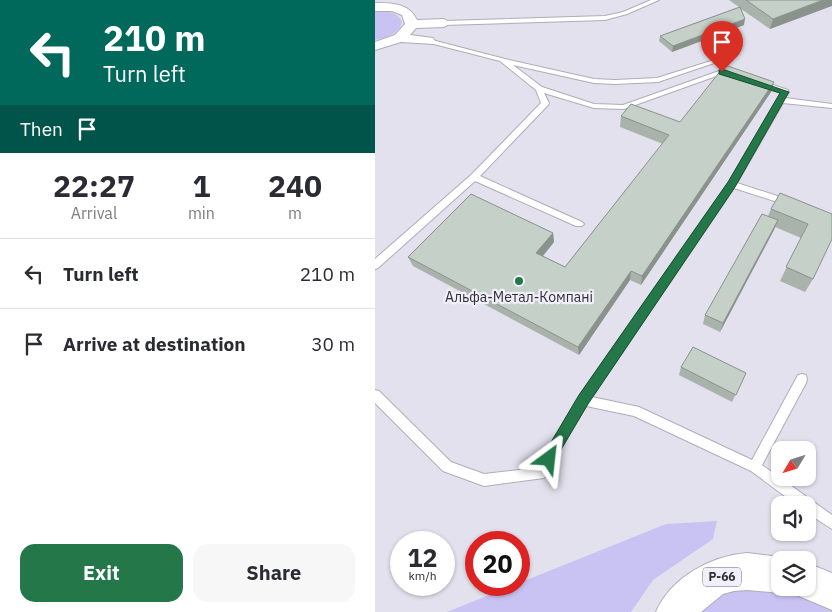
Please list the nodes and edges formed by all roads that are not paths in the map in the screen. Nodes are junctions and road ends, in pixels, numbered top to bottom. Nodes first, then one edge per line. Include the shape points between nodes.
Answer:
1 (418, 0) edge
2 (656, 0) edge
3 (377, 7) edge
4 (409, 17) edge
5 (444, 22) joint
6 (400, 38) junction
7 (428, 41) junction
8 (375, 46) edge
9 (502, 60) junction
10 (716, 61) dead end
11 (740, 78) edge
12 (749, 80) edge
13 (539, 89) junction
14 (780, 100) junction
15 (832, 106) edge
16 (474, 177) junction
17 (732, 184) junction
18 (797, 206) edge
19 (579, 224) dead end
20 (375, 265) edge
21 (802, 379) dead end
22 (375, 395) edge
23 (583, 400) junction
24 (755, 467) junction
25 (795, 496) edge
26 (816, 511) edge
27 (832, 523) edge
28 (771, 574) edge
29 (816, 585) edge
30 (832, 592) edge
31 (675, 612) edge

1 - 4 street
2 - 5 lane via 605,18
3 - 4 street via 394,7
4 - 5 street
4 - 6 street
4 - 7 street
6 - 7 street
6 - 8 street
7 - 9 lane
9 - 10 lane via 594,81 615,82 658,80
9 - 13 lane
11 - 13 lane via 722,72 625,107 594,106
12 - 14 lane via 785,92
13 - 16 lane via 545,103
14 - 15 lane
14 - 17 lane
16 - 19 lane
16 - 20 lane
17 - 18 lane
17 - 23 lane
21 - 24 lane
22 - 23 lane via 447,467 484,480 540,474
23 - 24 lane via 635,411
24 - 25 lane
26 - 27 lane
28 - 31 main road, Р-66 via 735,572 707,582
29 - 30 main road

